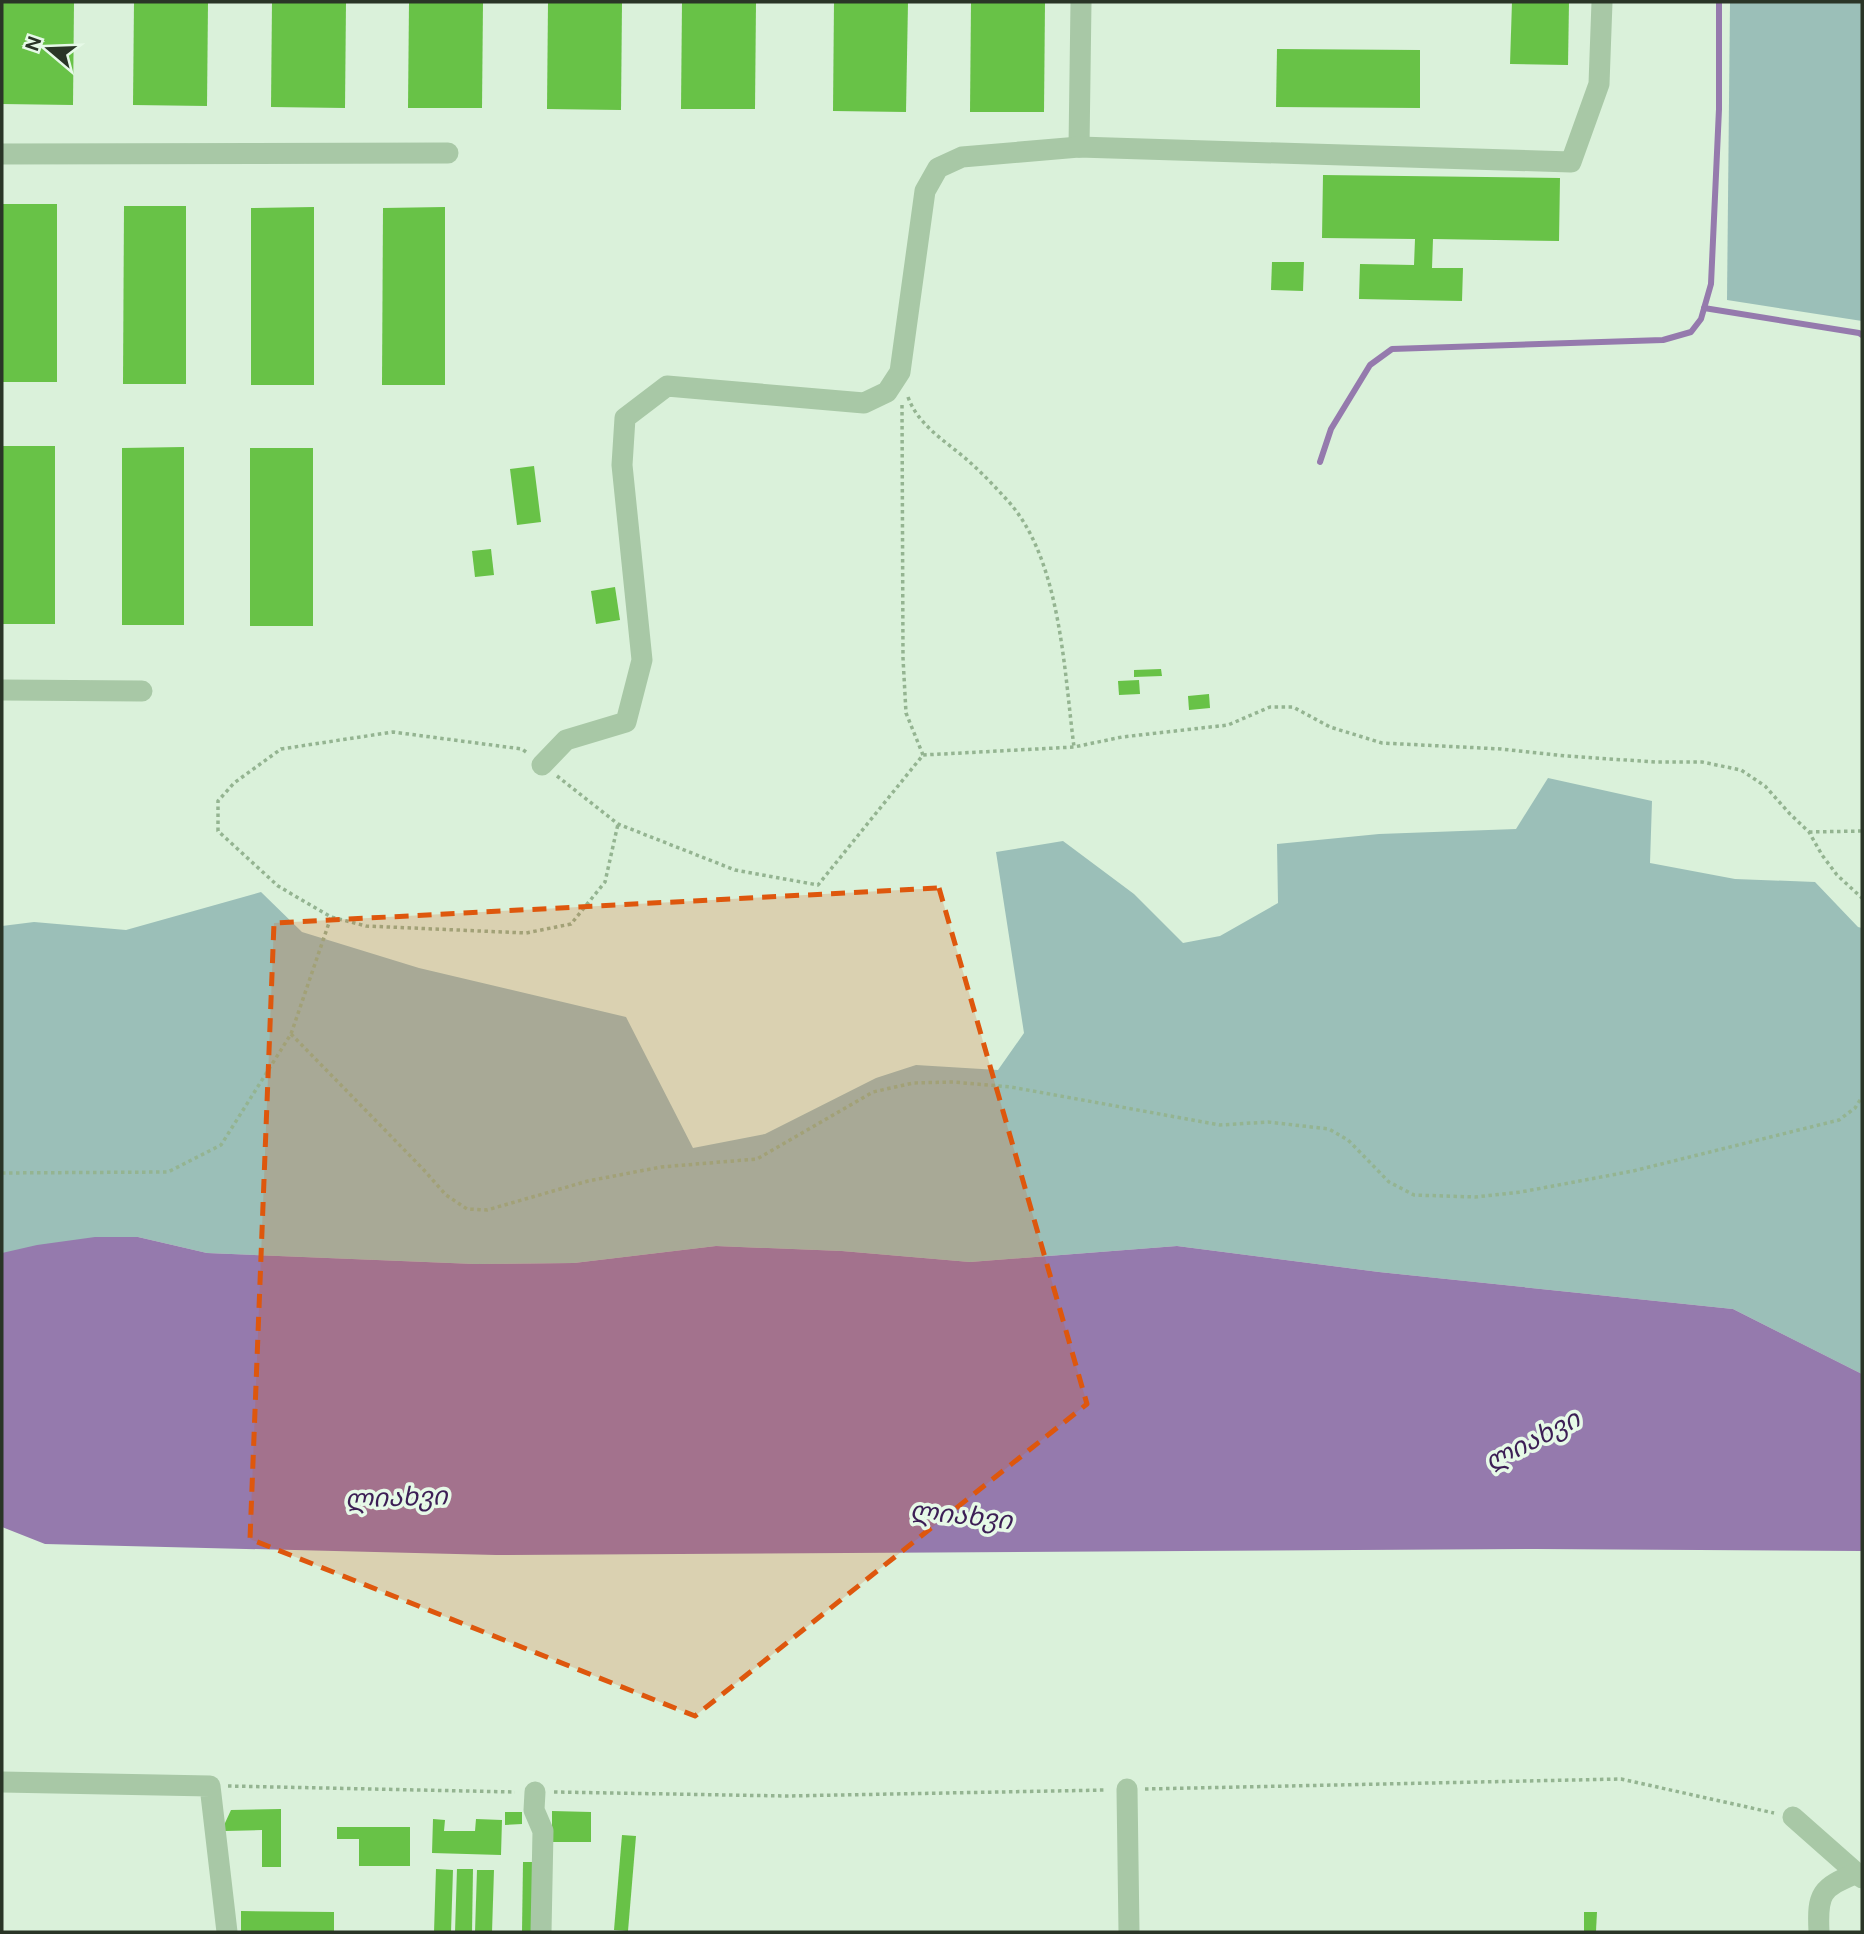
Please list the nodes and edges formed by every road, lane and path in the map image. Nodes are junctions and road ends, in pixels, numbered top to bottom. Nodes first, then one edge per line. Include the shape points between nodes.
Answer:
1 (1081, 2) edge
2 (1602, 2) edge
3 (1079, 147) junction
4 (448, 153) dead end
5 (2, 154) edge
6 (900, 372) junction
7 (2, 690) edge
8 (142, 691) dead end
9 (1074, 747) junction
10 (923, 755) junction
11 (542, 765) junction
12 (618, 824) junction
13 (1862, 831) edge
14 (1809, 832) junction
15 (1862, 898) edge
16 (331, 917) junction
17 (291, 1034) junction
18 (1862, 1097) edge
19 (2, 1172) edge
20 (2, 1782) edge
21 (210, 1786) junction
22 (1127, 1789) junction
23 (535, 1792) junction
24 (1793, 1817) joint
25 (1859, 1876) edge
26 (227, 1932) edge
27 (541, 1932) edge
28 (1129, 1932) edge
29 (1819, 1932) edge

1 - 3 street
2 - 3 street via 1599,84 1571,162
3 - 6 street via 962,158 938,168 925,191
4 - 5 street
6 - 9 path via 922,422 1010,503 1032,537 1057,621
6 - 10 path via 906,713
6 - 11 street via 887,392 864,403 667,386 625,418 622,465 642,660 626,722 566,740
7 - 8 street
9 - 10 path
9 - 14 path via 1228,725 1270,707 1293,707 1330,727 1382,743 1702,762 1741,770 1765,786
10 - 12 path via 818,885 735,870
11 - 12 path
11 - 16 path via 522,749 393,732 281,749 234,783 218,801 218,831 278,886
12 - 16 path via 605,882 571,924 526,933 366,926
13 - 14 path
14 - 15 path via 1838,875
16 - 17 path
17 - 18 path via 446,1195 467,1209 486,1210 600,1178 757,1158 873,1091 913,1083 1011,1087 1220,1125 1268,1122 1329,1129 1348,1140 1390,1182 1414,1195 1463,1196 1521,1192 1646,1168 1839,1120
17 - 19 path via 221,1145 168,1172
20 - 21 street
21 - 23 path
21 - 26 street
22 - 23 path via 786,1796
22 - 24 path via 1621,1779
22 - 28 street
23 - 27 street via 534,1810 543,1830
24 - 25 street
25 - 29 street via 1825,1890 1818,1911

